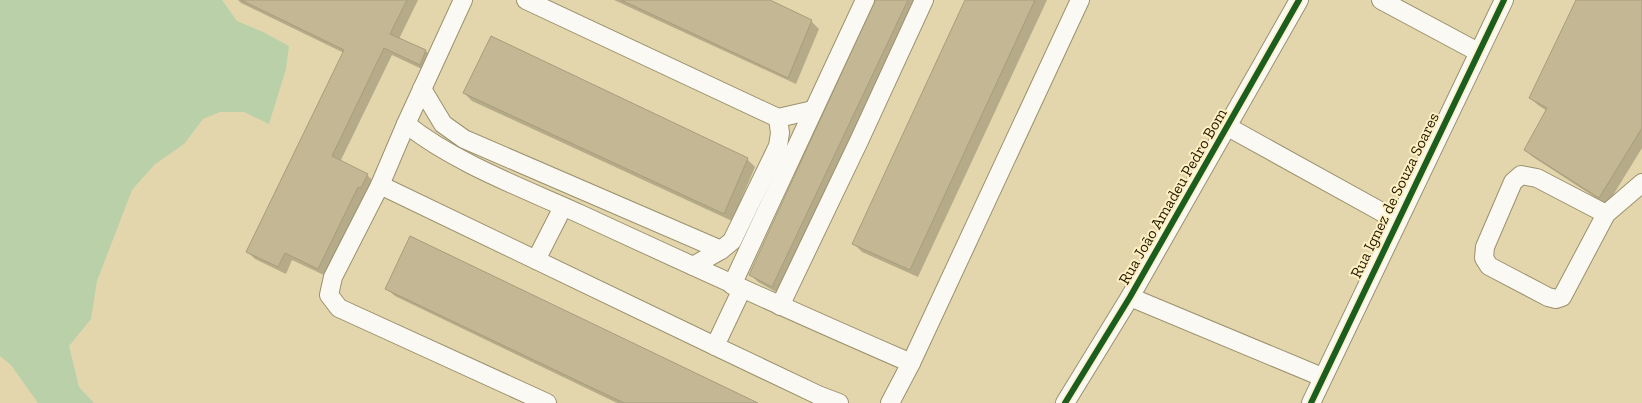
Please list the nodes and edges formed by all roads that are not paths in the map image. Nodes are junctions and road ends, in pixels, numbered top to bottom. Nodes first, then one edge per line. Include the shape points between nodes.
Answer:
1 (463, 0) edge
2 (526, 0) edge
3 (850, 0) edge
4 (865, 0) edge
5 (924, 0) edge
6 (1080, 0) edge
7 (1299, 0) edge
8 (1381, 0) edge
9 (1504, 0) edge
10 (857, 16) junction
11 (1478, 52) junction
12 (422, 90) junction
13 (814, 110) junction
14 (778, 118) junction
15 (406, 124) junction
16 (1228, 127) junction
17 (1642, 183) edge
18 (380, 185) junction
19 (563, 207) junction
20 (1606, 214) junction
21 (1398, 221) junction
22 (720, 250) junction
23 (536, 260) junction
24 (693, 266) junction
25 (737, 287) junction
26 (1130, 297) junction
27 (780, 306) junction
28 (715, 346) junction
29 (911, 363) junction
30 (1322, 378) junction
31 (547, 403) edge
32 (840, 403) edge
33 (890, 403) edge
34 (1065, 403) edge
35 (1311, 403) edge

1 - 12 street
2 - 14 street
3 - 10 street
4 - 10 street
5 - 27 street
6 - 29 street
7 - 16 street, Rua João Amadeu Pedro Bom
8 - 11 street
9 - 11 street, Rua Ignez de Souza Soares
10 - 13 street
11 - 21 street, Rua Ignez de Souza Soares
12 - 15 street
12 - 22 street via 443,124 464,139
13 - 14 street
13 - 25 street
14 - 22 street via 778,146 732,241
15 - 18 street
15 - 19 street via 425,139 465,161
16 - 21 street
16 - 26 street, Rua João Amadeu Pedro Bom
17 - 20 street
18 - 23 street
18 - 31 street via 333,277 329,295 339,308
19 - 23 street
19 - 24 street
20 - 20 street via 1537,178 1522,176 1513,182 1485,248 1484,258 1490,266 1556,299 1562,296
21 - 30 street, Rua Ignez de Souza Soares
22 - 24 street
23 - 28 street
24 - 25 street
25 - 27 street
25 - 28 street
26 - 30 street
26 - 34 street, Rua João Amadeu Pedro Bom
27 - 29 street
28 - 32 street
29 - 33 street
30 - 35 street, Rua Ignez de Souza Soares

